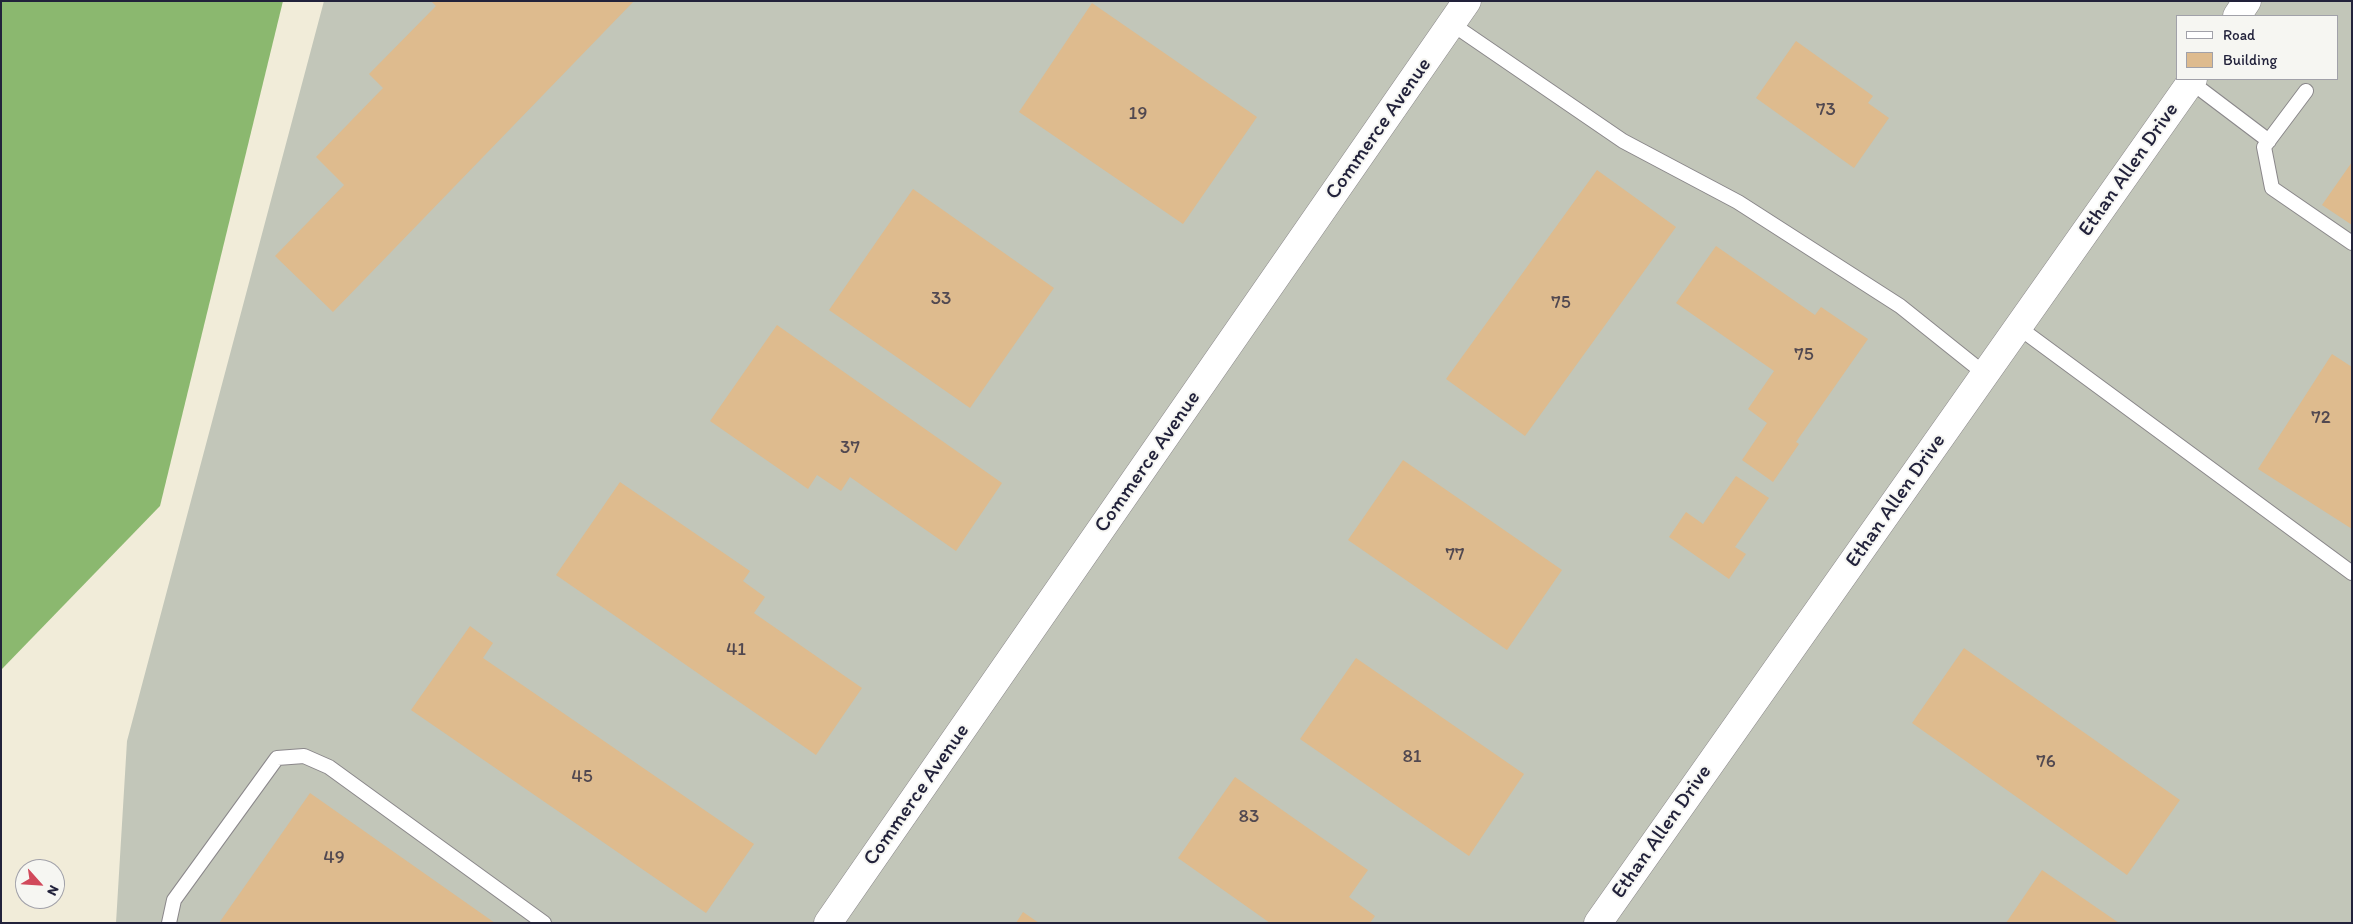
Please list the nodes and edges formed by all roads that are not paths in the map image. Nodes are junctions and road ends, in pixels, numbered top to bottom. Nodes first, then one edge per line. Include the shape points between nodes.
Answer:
1 (1468, 1) edge
2 (2247, 1) edge
3 (2238, 15) edge
4 (1452, 24) junction
5 (2192, 80) edge
6 (2306, 91) dead end
7 (2269, 141) junction
8 (2352, 243) edge
9 (2018, 327) junction
10 (1985, 374) junction
11 (2352, 573) edge
12 (169, 923) edge
13 (544, 923) edge
14 (828, 923) edge
15 (1598, 923) edge

1 - 4 street, Commerce Avenue
2 - 3 street
4 - 10 lane via 1623,141 1738,202 1900,306
4 - 14 street, Commerce Avenue
5 - 7 lane
5 - 9 street, Ethan Allen Drive
6 - 7 lane
7 - 8 lane via 2264,147 2272,188
9 - 10 street, Ethan Allen Drive
9 - 11 lane
10 - 15 street, Ethan Allen Drive
12 - 13 lane via 174,900 277,758 304,756 329,767

